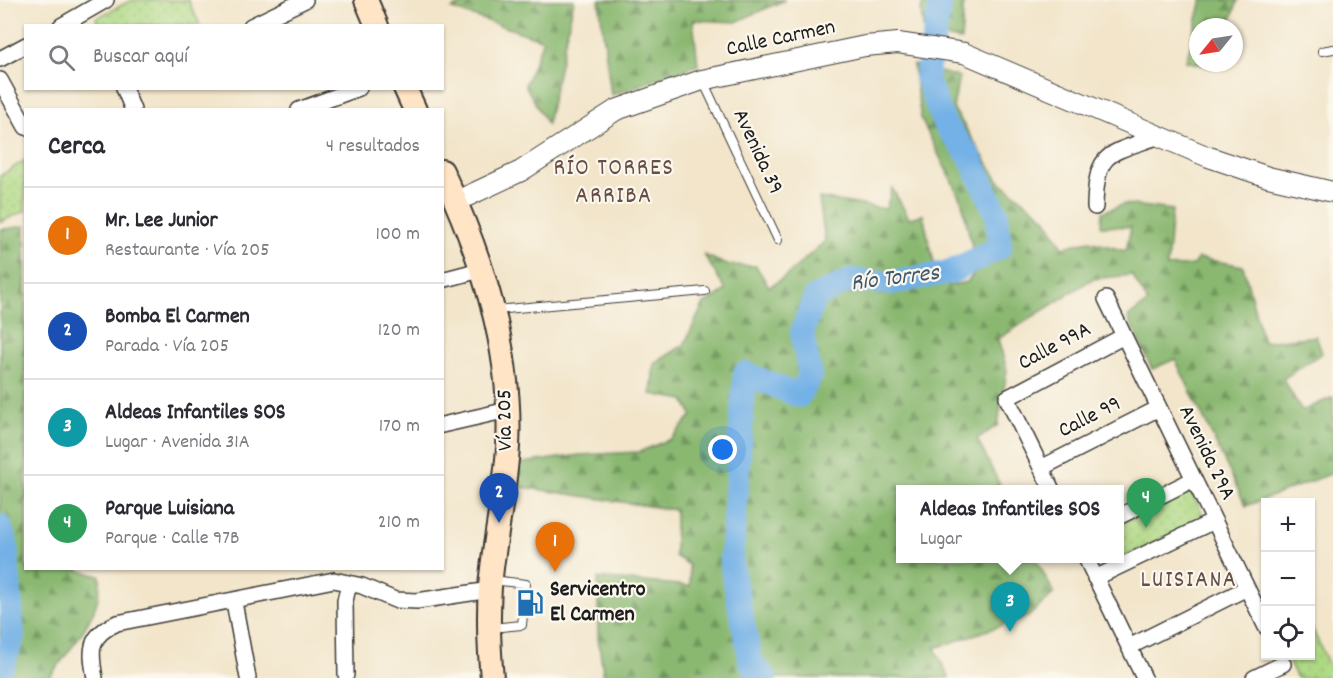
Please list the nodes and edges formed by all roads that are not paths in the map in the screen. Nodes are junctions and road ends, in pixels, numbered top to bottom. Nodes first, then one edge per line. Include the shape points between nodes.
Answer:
1 (106, 0) edge
2 (305, 0) edge
3 (366, 0) edge
4 (89, 19) edge
5 (69, 24) edge
6 (255, 24) edge
7 (376, 24) edge
8 (24, 46) edge
9 (1333, 49) edge
10 (1322, 51) dead end
11 (0, 59) edge
12 (0, 80) edge
13 (702, 80) junction
14 (125, 90) edge
15 (353, 90) edge
16 (406, 90) edge
17 (132, 108) edge
18 (304, 108) edge
19 (414, 108) edge
20 (24, 123) edge
21 (1157, 137) junction
22 (444, 175) edge
23 (1333, 192) edge
24 (456, 201) junction
25 (1095, 207) dead end
26 (778, 240) dead end
27 (480, 270) junction
28 (444, 279) edge
29 (705, 291) dead end
30 (1106, 299) dead end
31 (495, 310) junction
32 (1124, 336) junction
33 (1159, 408) junction
34 (508, 410) junction
35 (444, 425) edge
36 (1041, 468) junction
37 (1194, 479) junction
38 (1050, 485) edge
39 (1124, 514) edge
40 (1214, 521) junction
41 (1088, 563) edge
42 (1095, 578) junction
43 (349, 583) junction
44 (490, 585) junction
45 (1247, 588) junction
46 (234, 602) junction
47 (1261, 617) edge
48 (490, 628) junction
49 (1129, 646) junction
50 (1281, 660) edge
51 (346, 675) dead end
52 (95, 678) edge
53 (248, 678) edge
54 (492, 678) edge
55 (1144, 678) edge
56 (1254, 678) edge
57 (1290, 678) edge

1 - 4 street
2 - 6 street
3 - 7 main road
4 - 5 street
8 - 11 street
9 - 10 lane
12 - 20 street
13 - 21 street, Calle Carmen via 865,46 898,43 955,51
13 - 24 street, Calle Carmen via 616,110 521,171
13 - 26 lane, Avenida 39
14 - 17 street
15 - 18 street
16 - 19 main road
21 - 23 street, Calle Carmen via 1268,177
21 - 25 street via 1104,160 1095,179
22 - 24 main road, Vía 205
24 - 27 main road, Vía 205
27 - 28 street
27 - 31 main road, Vía 205
29 - 31 lane
30 - 32 street, Avenida 29A
31 - 34 main road, Vía 205
32 - 33 street, Avenida 29A
32 - 36 street, Calle 99A via 1007,398
33 - 36 street, Calle 99
33 - 37 street, Avenida 29A
34 - 35 street
34 - 44 main road, Vía 205 via 508,446
36 - 38 street
37 - 39 street
37 - 40 street, Avenida 29A
40 - 42 street
40 - 45 street, Avenida 29A
41 - 42 street
42 - 49 street
43 - 44 street via 395,600 417,601
43 - 46 street via 334,580
43 - 51 street via 345,601
44 - 48 main road, Vía 205
44 - 48 lane via 525,584 522,625
45 - 47 street, Avenida 29A
45 - 49 street
46 - 52 street via 109,627 90,650
46 - 53 street
48 - 54 main road, Vía 205
49 - 55 street
50 - 56 street
50 - 57 street

